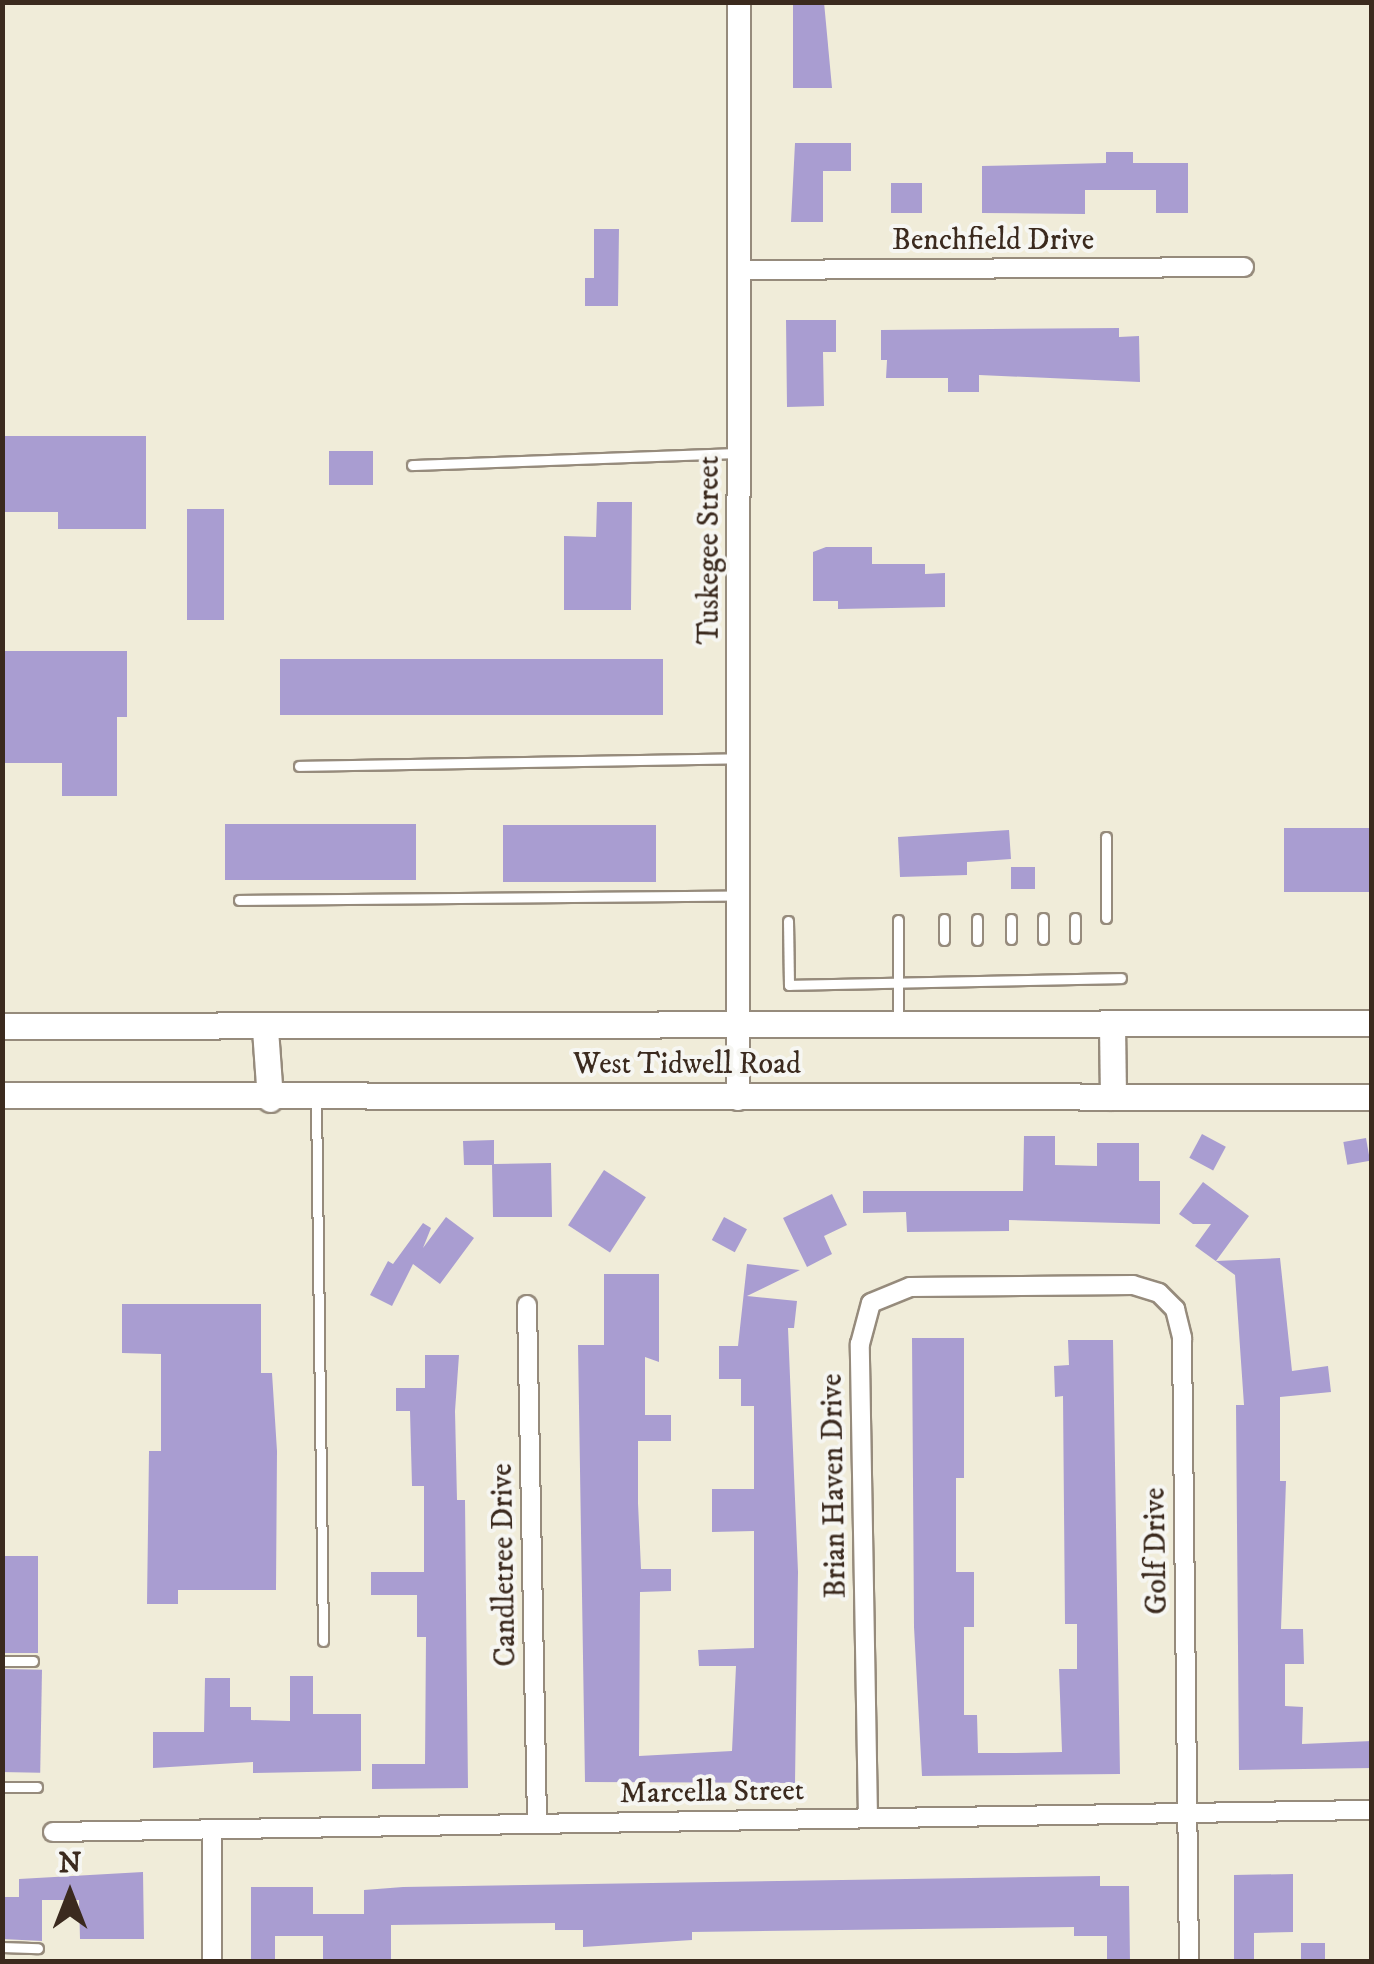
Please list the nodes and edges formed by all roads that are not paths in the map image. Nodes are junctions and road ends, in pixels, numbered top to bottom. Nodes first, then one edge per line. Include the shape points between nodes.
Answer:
1 (740, 2) edge
2 (1244, 267) dead end
3 (742, 270) junction
4 (741, 453) junction
5 (412, 465) dead end
6 (739, 758) junction
7 (299, 766) dead end
8 (1106, 838) dead end
9 (738, 896) junction
10 (239, 900) dead end
11 (1042, 918) dead end
12 (1075, 918) dead end
13 (1106, 918) dead end
14 (944, 919) dead end
15 (977, 919) dead end
16 (1010, 919) dead end
17 (898, 920) dead end
18 (788, 921) dead end
19 (1075, 938) dead end
20 (1010, 939) dead end
21 (1042, 939) dead end
22 (944, 940) dead end
23 (977, 940) dead end
24 (1075, 962) dead end
25 (944, 964) dead end
26 (978, 965) dead end
27 (1010, 965) dead end
28 (1042, 966) dead end
29 (944, 978) junction
30 (978, 978) junction
31 (1010, 978) junction
32 (1042, 978) junction
33 (1076, 978) junction
34 (1120, 978) dead end
35 (898, 985) junction
36 (1372, 1022) edge
37 (1112, 1025) junction
38 (2, 1026) edge
39 (264, 1028) junction
40 (898, 1028) junction
41 (738, 1029) junction
42 (2, 1096) edge
43 (316, 1096) junction
44 (1113, 1097) junction
45 (1372, 1097) edge
46 (270, 1098) junction
47 (738, 1098) junction
48 (1015, 1286) joint
49 (527, 1305) dead end
50 (324, 1641) dead end
51 (2, 1660) edge
52 (32, 1661) dead end
53 (2, 1787) edge
54 (37, 1787) dead end
55 (1372, 1810) edge
56 (1187, 1814) junction
57 (868, 1818) junction
58 (537, 1823) junction
59 (212, 1830) junction
60 (53, 1832) dead end
61 (2, 1947) edge
62 (38, 1948) dead end
63 (212, 1962) edge
64 (1189, 1962) edge

1 - 3 street, Tuskegee Street
2 - 3 street, Benchfield Drive
3 - 4 street, Tuskegee Street
4 - 5 lane
4 - 6 street, Tuskegee Street
6 - 7 lane
6 - 9 street, Tuskegee Street
8 - 13 lane
9 - 10 lane
9 - 41 street, Tuskegee Street
11 - 21 lane
12 - 19 lane
14 - 22 lane
15 - 23 lane
16 - 20 lane
17 - 35 lane
18 - 35 lane via 789,985
24 - 33 lane
25 - 29 lane
26 - 30 lane
27 - 31 lane
28 - 32 lane
29 - 30 lane
29 - 35 lane
30 - 31 lane
31 - 32 lane
32 - 33 lane
33 - 34 lane
35 - 40 lane
36 - 37 main road, West Tidwell Road
37 - 40 main road, West Tidwell Road
37 - 44 main road
38 - 39 main road, West Tidwell Road
39 - 41 main road, West Tidwell Road
39 - 46 main road
40 - 41 main road, West Tidwell Road
41 - 47 street, Tuskegee Street
42 - 46 main road, West Tidwell Road
43 - 46 main road, West Tidwell Road
43 - 47 main road, West Tidwell Road
43 - 50 lane
44 - 45 main road, West Tidwell Road
44 - 47 main road, West Tidwell Road
48 - 56 street, Golf Drive via 1133,1285 1159,1293 1175,1309 1182,1338
48 - 57 street, Brian Haven Drive via 887,1292 871,1303 863,1321
49 - 58 street, Candletree Drive
51 - 52 lane
53 - 54 lane
55 - 56 street, Marcella Street
56 - 57 street, Marcella Street
56 - 64 street, Golf Drive
57 - 58 street, Marcella Street
58 - 59 street, Marcella Street
59 - 60 street, Marcella Street
59 - 63 street
61 - 62 lane

